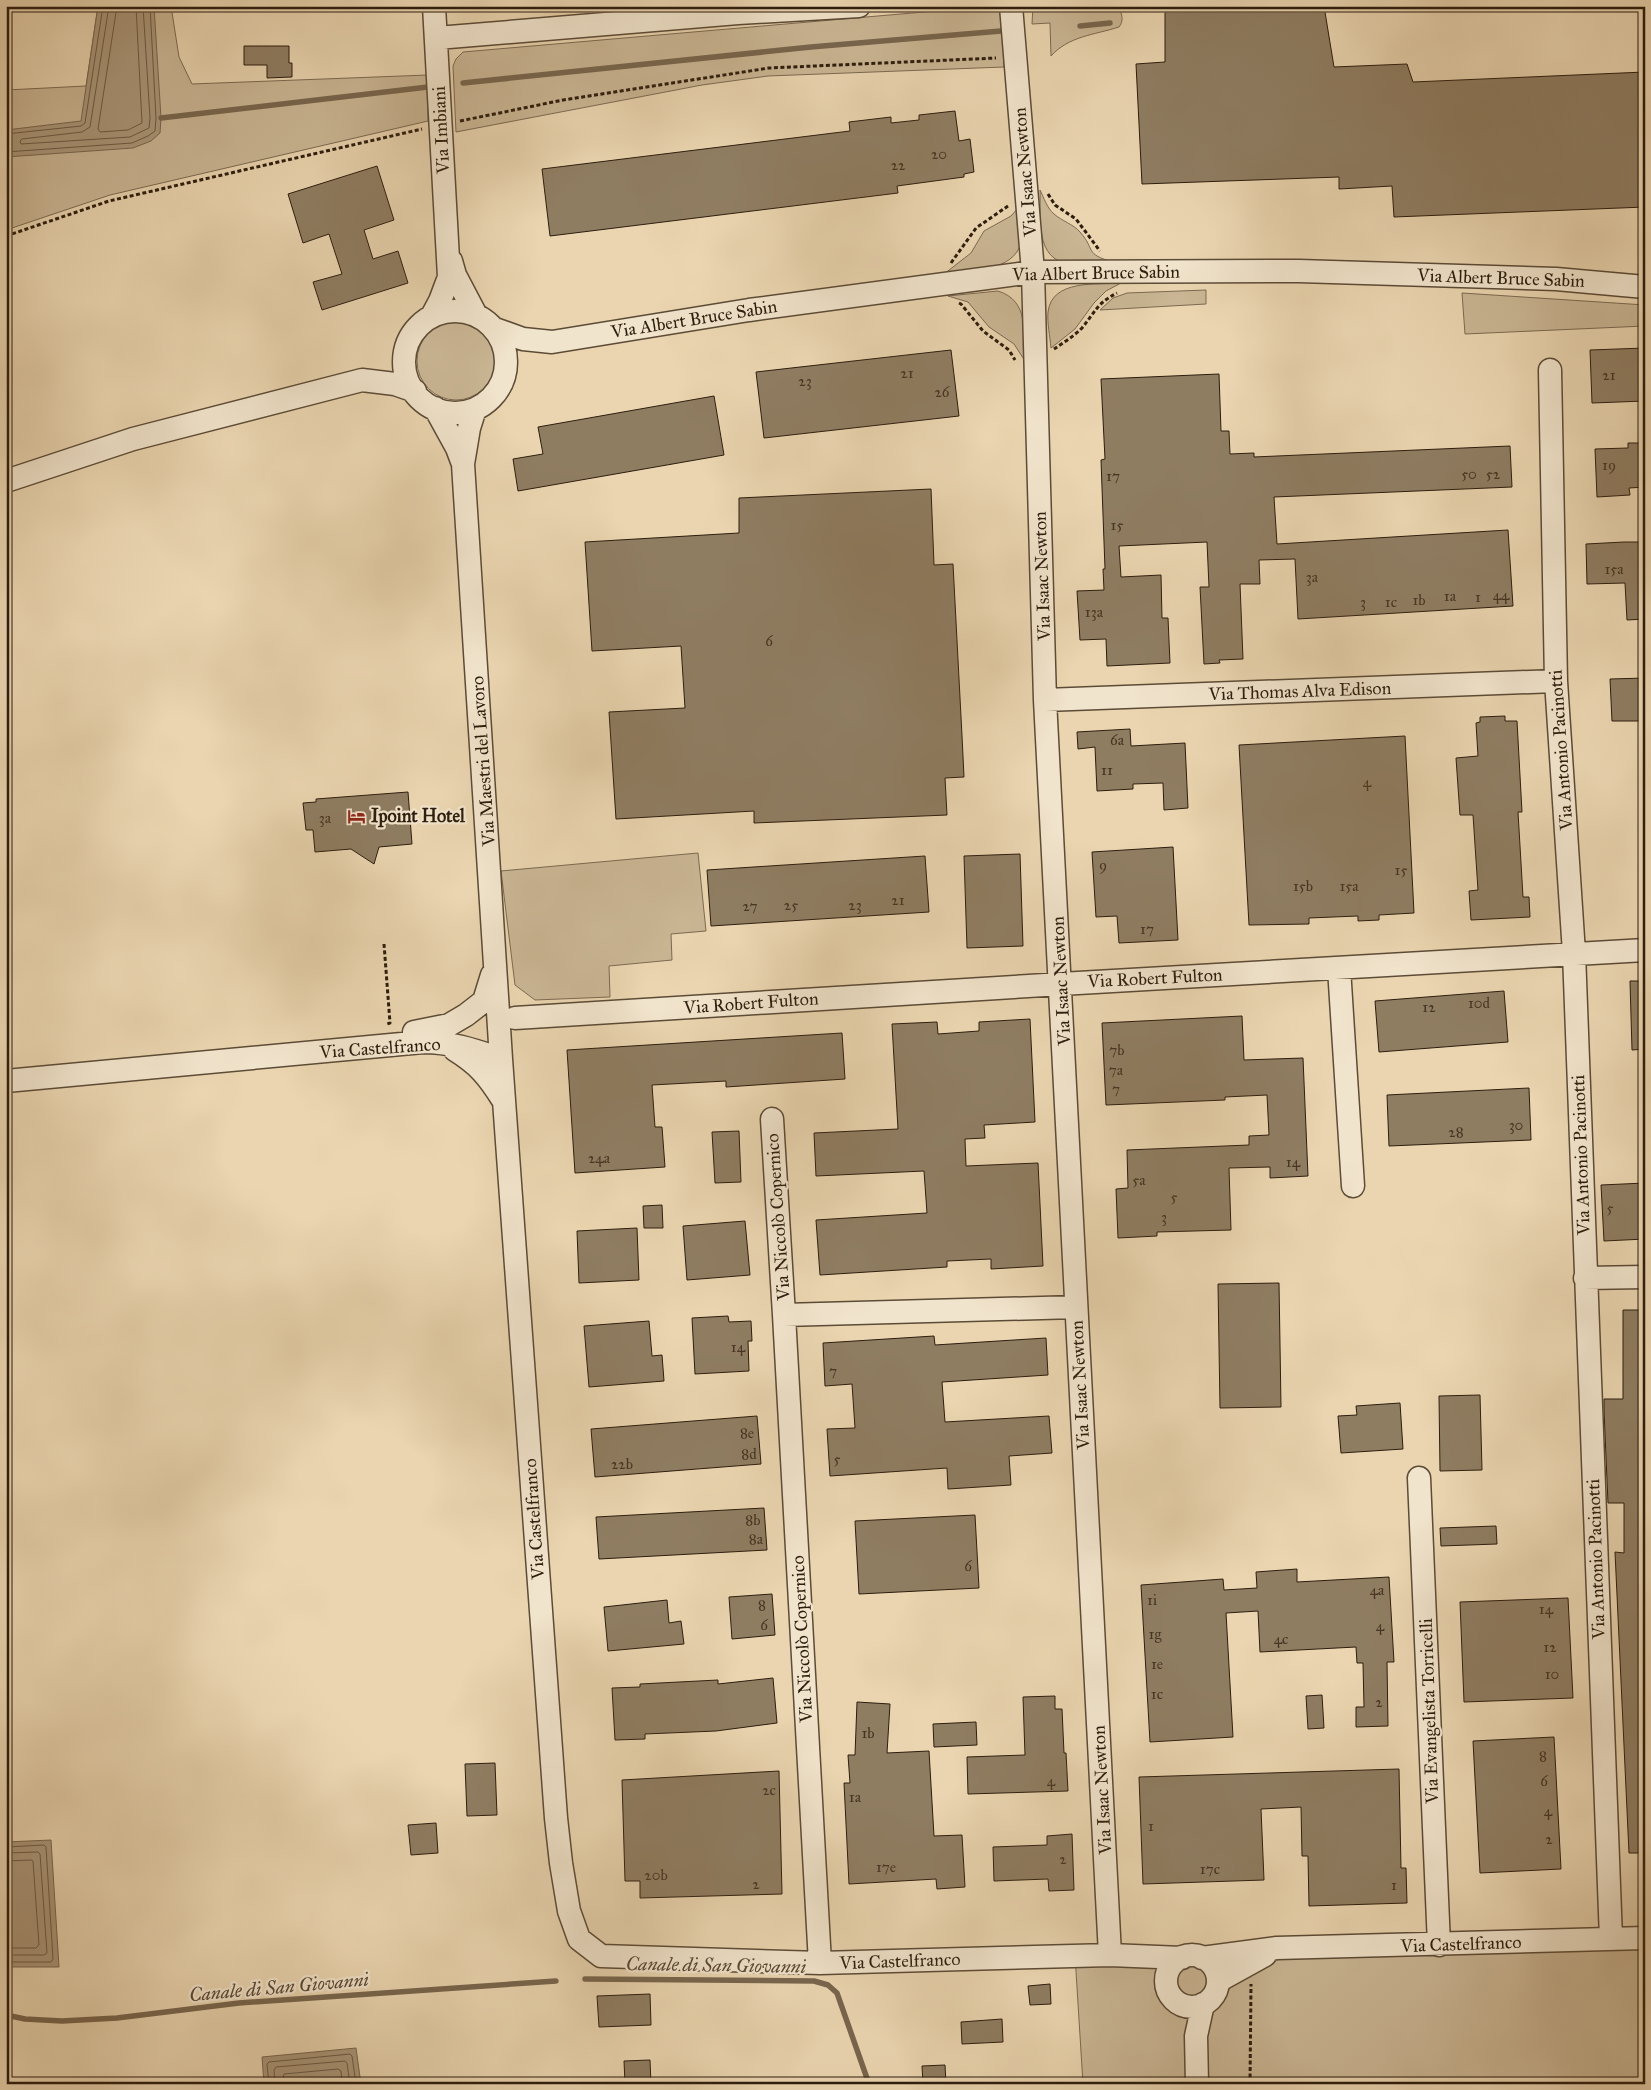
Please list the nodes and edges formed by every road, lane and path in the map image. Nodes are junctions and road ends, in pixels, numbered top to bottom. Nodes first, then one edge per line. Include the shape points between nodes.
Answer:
1 (434, 6) edge
2 (859, 6) edge
3 (1011, 6) edge
4 (738, 10) edge
5 (437, 38) junction
6 (998, 58) dead end
7 (455, 122) dead end
8 (428, 128) dead end
9 (1046, 190) dead end
10 (1010, 204) dead end
11 (6, 236) edge
12 (449, 253) junction
13 (1108, 255) dead end
14 (950, 264) dead end
15 (1033, 272) junction
16 (1645, 287) edge
17 (1121, 291) dead end
18 (956, 303) dead end
19 (476, 314) junction
20 (432, 316) junction
21 (495, 329) junction
22 (552, 342) junction
23 (408, 344) junction
24 (1052, 357) dead end
25 (1016, 363) dead end
26 (1550, 370) dead end
27 (505, 374) junction
28 (362, 380) junction
29 (415, 391) junction
30 (435, 408) junction
31 (475, 409) junction
32 (463, 464) junction
33 (6, 482) edge
34 (1556, 681) junction
35 (1045, 700) junction
36 (384, 944) dead end
37 (1645, 950) edge
38 (1574, 953) junction
39 (495, 957) junction
40 (1339, 968) junction
41 (1061, 984) junction
42 (515, 1018) dead end
43 (381, 1026) dead end
44 (441, 1042) junction
45 (348, 1048) junction
46 (501, 1059) junction
47 (6, 1081) edge
48 (504, 1101) junction
49 (772, 1119) dead end
50 (1353, 1186) dead end
51 (1645, 1276) edge
52 (1586, 1278) junction
53 (1076, 1307) junction
54 (784, 1315) junction
55 (1419, 1478) dead end
56 (1645, 1938) edge
57 (1611, 1939) junction
58 (1439, 1945) junction
59 (1277, 1948) junction
60 (1110, 1955) junction
61 (1192, 1958) junction
62 (820, 1963) junction
63 (1251, 1963) junction
64 (1167, 1977) junction
65 (1218, 1981) junction
66 (1192, 2004) junction
67 (1197, 2084) edge
68 (1250, 2084) edge

1 - 5 street, Via Imbiani
2 - 4 street
3 - 15 street, Via Isaac Newton
4 - 5 street
5 - 12 street, Via Imbiani
6 - 7 path via 769,68 563,100
8 - 11 path via 108,201
9 - 13 path via 1054,205 1076,219 1095,246
10 - 14 path via 976,228
12 - 19 street, Via Imbiani via 455,276
12 - 20 street, Via Imbiani via 449,277
15 - 16 street, Via Albert Bruce Sabin via 1299,271 1556,279
15 - 22 street, Via Albert Bruce Sabin via 749,310
15 - 35 street, Via Isaac Newton
17 - 24 path via 1105,299 1082,328 1053,349
18 - 25 path via 961,304 983,331 1009,350
19 - 20 street via 450,311
19 - 21 street
20 - 23 street via 418,326
21 - 22 street, Via Albert Bruce Sabin via 523,339
21 - 27 street via 505,350
22 - 27 street, Via Albert Bruce Sabin
23 - 28 street
23 - 29 street via 405,369
26 - 34 street, Via Antonio Pacinotti
27 - 31 street via 497,391
28 - 29 street via 395,384
28 - 33 street via 132,440
29 - 30 street via 418,397
30 - 31 street via 459,413
30 - 32 street, Via Maestri del Lavoro
31 - 32 street, Via Maestri del Lavoro
32 - 39 street, Via Maestri del Lavoro
34 - 35 street, Via Thomas Alva Edison
34 - 38 street, Via Antonio Pacinotti
35 - 41 street, Via Isaac Newton
36 - 43 path via 390,1023
37 - 38 street, Via Robert Fulton
38 - 40 street, Via Robert Fulton
38 - 52 street, Via Antonio Pacinotti
39 - 45 street via 484,1001 466,1015 449,1025
39 - 46 street, Via Maestri del Lavoro
40 - 41 street, Via Robert Fulton
40 - 50 street
41 - 42 street, Via Robert Fulton
41 - 53 street, Via Isaac Newton
44 - 45 street, Via Castelfranco
44 - 46 street, Via Castelfranco
44 - 48 street via 472,1061 488,1076
45 - 47 street, Via Castelfranco
46 - 48 street, Via Castelfranco
48 - 62 street, Via Castelfranco via 556,1818 569,1911 579,1940 601,1956
49 - 54 street, Via Niccolò Copernico
51 - 52 street
52 - 57 street, Via Antonio Pacinotti
53 - 54 street, Via Niccolò Copernico
53 - 60 street, Via Isaac Newton
54 - 62 street, Via Niccolò Copernico
55 - 58 street, Via Evangelista Torricelli
56 - 57 street, Via Castelfranco
57 - 58 street, Via Castelfranco
58 - 59 street, Via Castelfranco
59 - 61 street, Via Castelfranco
59 - 63 street, Via Castelfranco
60 - 61 street, Via Castelfranco
60 - 62 street, Via Castelfranco
60 - 64 street, Via Castelfranco
61 - 64 street via 1170,1969
61 - 65 street via 1212,1965
63 - 65 street, Via Castelfranco
63 - 68 path
64 - 66 street via 1173,1998
65 - 66 street via 1213,1997
66 - 67 street

